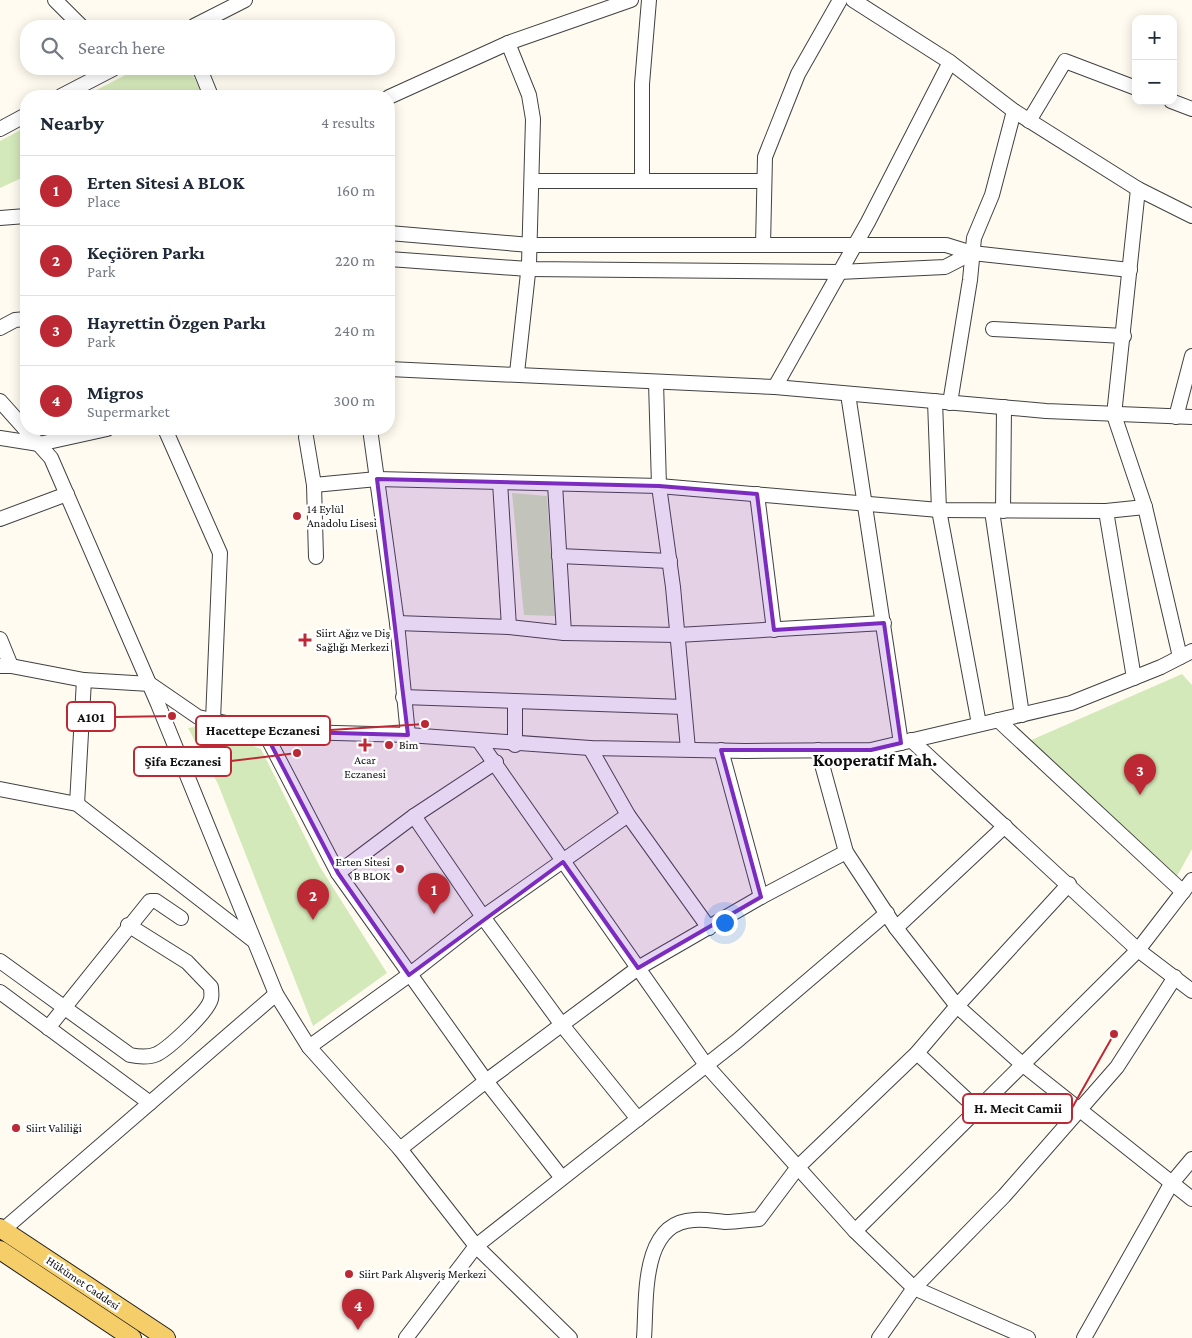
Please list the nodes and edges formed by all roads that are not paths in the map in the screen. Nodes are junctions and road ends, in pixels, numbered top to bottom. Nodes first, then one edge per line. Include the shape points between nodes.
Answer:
1 (55, 0) edge
2 (245, 0) edge
3 (631, 0) edge
4 (649, 0) edge
5 (840, 0) edge
6 (853, 0) edge
7 (75, 20) edge
8 (206, 20) edge
9 (508, 43) junction
10 (950, 62) junction
11 (101, 75) edge
12 (202, 75) edge
13 (1132, 86) edge
14 (73, 90) edge
15 (209, 90) edge
16 (395, 94) edge
17 (1177, 103) edge
18 (1192, 109) edge
19 (1014, 111) junction
20 (20, 118) edge
21 (1029, 121) junction
22 (0, 129) edge
23 (642, 181) junction
24 (764, 181) junction
25 (532, 182) junction
26 (1138, 189) junction
27 (20, 216) edge
28 (1192, 216) edge
29 (0, 218) edge
30 (395, 234) edge
31 (855, 244) junction
32 (530, 245) junction
33 (763, 245) junction
34 (972, 253) junction
35 (395, 259) edge
36 (528, 269) junction
37 (1130, 270) junction
38 (839, 272) junction
39 (20, 320) edge
40 (0, 328) edge
41 (992, 328) dead end
42 (1124, 336) junction
43 (1192, 356) edge
44 (395, 369) edge
45 (517, 373) junction
46 (656, 382) junction
47 (775, 387) junction
48 (848, 394) junction
49 (0, 401) edge
50 (935, 401) junction
51 (950, 403) junction
52 (1004, 407) junction
53 (1114, 415) junction
54 (1176, 417) junction
55 (1192, 418) edge
56 (20, 423) edge
57 (31, 435) edge
58 (80, 435) edge
59 (168, 435) edge
60 (371, 435) edge
61 (306, 437) dead end
62 (0, 438) edge
63 (39, 444) junction
64 (377, 480) junction
65 (500, 482) junction
66 (555, 484) junction
67 (314, 485) junction
68 (658, 486) junction
69 (67, 494) junction
70 (757, 494) junction
71 (865, 502) junction
72 (1145, 507) junction
73 (939, 510) junction
74 (998, 511) junction
75 (1106, 511) junction
76 (0, 519) edge
77 (559, 556) junction
78 (316, 557) dead end
79 (670, 561) junction
80 (884, 623) junction
81 (397, 624) junction
82 (509, 626) junction
83 (774, 630) junction
84 (564, 633) junction
85 (678, 635) junction
86 (0, 639) edge
87 (1186, 654) edge
88 (6, 666) edge
89 (1134, 678) junction
90 (84, 680) junction
91 (150, 684) junction
92 (403, 697) junction
93 (516, 702) junction
94 (684, 707) junction
95 (1022, 715) junction
96 (213, 720) junction
97 (998, 720) junction
98 (979, 724) junction
99 (264, 731) junction
100 (408, 736) junction
101 (480, 742) junction
102 (906, 742) junction
103 (515, 744) junction
104 (590, 748) junction
105 (688, 749) junction
106 (720, 750) junction
107 (818, 750) junction
108 (496, 762) junction
109 (0, 789) edge
110 (77, 804) junction
111 (628, 814) junction
112 (414, 816) junction
113 (1005, 826) junction
114 (846, 852) junction
115 (564, 862) junction
116 (338, 873) junction
117 (1192, 880) edge
118 (1069, 884) junction
119 (1184, 892) junction
120 (761, 897) junction
121 (887, 914) junction
122 (483, 917) junction
123 (181, 918) dead end
124 (128, 925) junction
125 (709, 928) junction
126 (896, 928) junction
127 (254, 942) junction
128 (1138, 950) junction
129 (0, 961) edge
130 (638, 968) junction
131 (409, 975) junction
132 (1175, 977) junction
133 (1192, 991) edge
134 (0, 992) edge
135 (276, 994) junction
136 (957, 1006) junction
137 (64, 1007) junction
138 (562, 1024) junction
139 (48, 1028) junction
140 (310, 1048) junction
141 (918, 1053) junction
142 (1022, 1064) junction
143 (706, 1065) junction
144 (486, 1081) junction
145 (150, 1103) junction
146 (977, 1109) junction
147 (1080, 1110) junction
148 (638, 1118) junction
149 (400, 1149) junction
150 (1192, 1159) edge
151 (798, 1167) junction
152 (562, 1178) junction
153 (1172, 1184) junction
154 (1192, 1199) edge
155 (2, 1228) edge
156 (855, 1230) junction
157 (476, 1246) junction
158 (0, 1250) edge
159 (914, 1288) junction
160 (132, 1338) edge
161 (166, 1338) edge
162 (406, 1338) edge
163 (570, 1338) edge
164 (644, 1338) edge
165 (879, 1338) edge
166 (1028, 1338) edge
167 (1084, 1338) edge

1 - 7 street
2 - 8 street
3 - 9 street
4 - 23 street via 642,84
5 - 24 street via 798,74 765,157
6 - 10 street
9 - 16 street
9 - 25 street via 529,95 533,119
10 - 19 street
10 - 31 street
11 - 14 street
12 - 15 street
13 - 21 street via 1065,61
17 - 18 street
19 - 21 street
19 - 34 street
20 - 22 street
21 - 26 street
23 - 24 street
23 - 25 street
24 - 33 street
25 - 32 street
26 - 28 street
26 - 37 street
27 - 29 street
30 - 32 street
31 - 33 street
31 - 34 street via 946,244
31 - 38 street
32 - 33 street
32 - 36 street
34 - 37 street
34 - 38 street via 944,268
34 - 51 street
35 - 36 street
36 - 38 street
36 - 45 street
37 - 42 street
38 - 47 street
39 - 40 street
41 - 42 street
42 - 53 street
43 - 54 street
44 - 45 street
45 - 46 street
46 - 47 street
46 - 68 street
47 - 48 street
48 - 50 street
48 - 71 street
49 - 56 street
50 - 51 street
50 - 73 street
51 - 52 street
52 - 53 street
52 - 74 street
53 - 54 street
53 - 72 street
54 - 55 street
57 - 63 street
58 - 63 street
59 - 96 street via 220,553
60 - 64 street
61 - 67 street
62 - 63 street
63 - 69 street via 51,458
64 - 65 street
64 - 67 street
64 - 81 street
65 - 66 street
65 - 82 street
66 - 68 street
66 - 77 street
67 - 78 street
68 - 70 street
68 - 79 street
69 - 76 street
69 - 91 street
70 - 71 street
70 - 83 street
71 - 73 street
71 - 80 street
72 - 75 street
72 - 87 street
73 - 74 street
73 - 98 street
74 - 75 street
74 - 95 street
75 - 89 street
77 - 79 street
77 - 84 street
79 - 85 street
80 - 83 street
80 - 102 street
81 - 82 street
81 - 92 street
82 - 84 street
83 - 85 street
84 - 85 street
85 - 94 street
86 - 88 street
87 - 89 street
88 - 90 street
89 - 95 street via 1071,703
90 - 91 street
90 - 110 street
91 - 96 street via 198,717
91 - 127 street
92 - 93 street
92 - 100 street
93 - 94 street
93 - 103 street
94 - 105 street
95 - 97 street
96 - 99 street
97 - 98 street
97 - 119 street
98 - 102 street
99 - 100 street
99 - 116 street
100 - 101 street
101 - 103 street
101 - 108 street
102 - 107 street via 871,750
102 - 113 street
103 - 104 street
104 - 105 street
104 - 111 street
105 - 106 street
106 - 107 street
106 - 120 street
107 - 114 street
108 - 112 street
108 - 115 street
109 - 110 street
110 - 127 street
111 - 115 street
111 - 125 street
112 - 116 street
112 - 122 street
113 - 118 street
113 - 126 street
114 - 120 street
114 - 121 street
115 - 122 street
115 - 130 street
116 - 131 street
117 - 119 street
118 - 128 street
118 - 136 street
119 - 128 street
120 - 125 street
121 - 126 street
121 - 143 street
122 - 131 street
122 - 138 street
123 - 124 street via 156,901 150,901
124 - 137 street
124 - 137 street via 188,962 211,987 211,1000 203,1012 156,1054 141,1058 130,1055
125 - 130 street
126 - 136 street
127 - 135 street
128 - 132 street
128 - 142 street
129 - 137 street
130 - 138 street
130 - 143 street
131 - 140 street
131 - 144 street
132 - 133 street
132 - 147 street via 1117,1067
134 - 139 street
135 - 140 street
135 - 145 street
136 - 141 street
136 - 142 street
137 - 139 street
138 - 144 street
138 - 148 street
139 - 145 street
140 - 149 street
141 - 146 street
141 - 151 street
142 - 146 street
142 - 147 street
143 - 148 street
143 - 151 street
144 - 149 street
144 - 152 street
145 - 155 street
146 - 156 street
147 - 153 street
147 - 159 street via 1004,1196
148 - 152 street
149 - 157 street
150 - 153 street
151 - 156 street
151 - 164 street via 759,1219 693,1220 674,1224 661,1235 650,1264
152 - 157 street
153 - 154 street
153 - 167 street
155 - 161 main road, Hükümet Caddesi
156 - 159 street
157 - 162 street
157 - 163 street
158 - 160 main road
159 - 165 street
159 - 166 street

